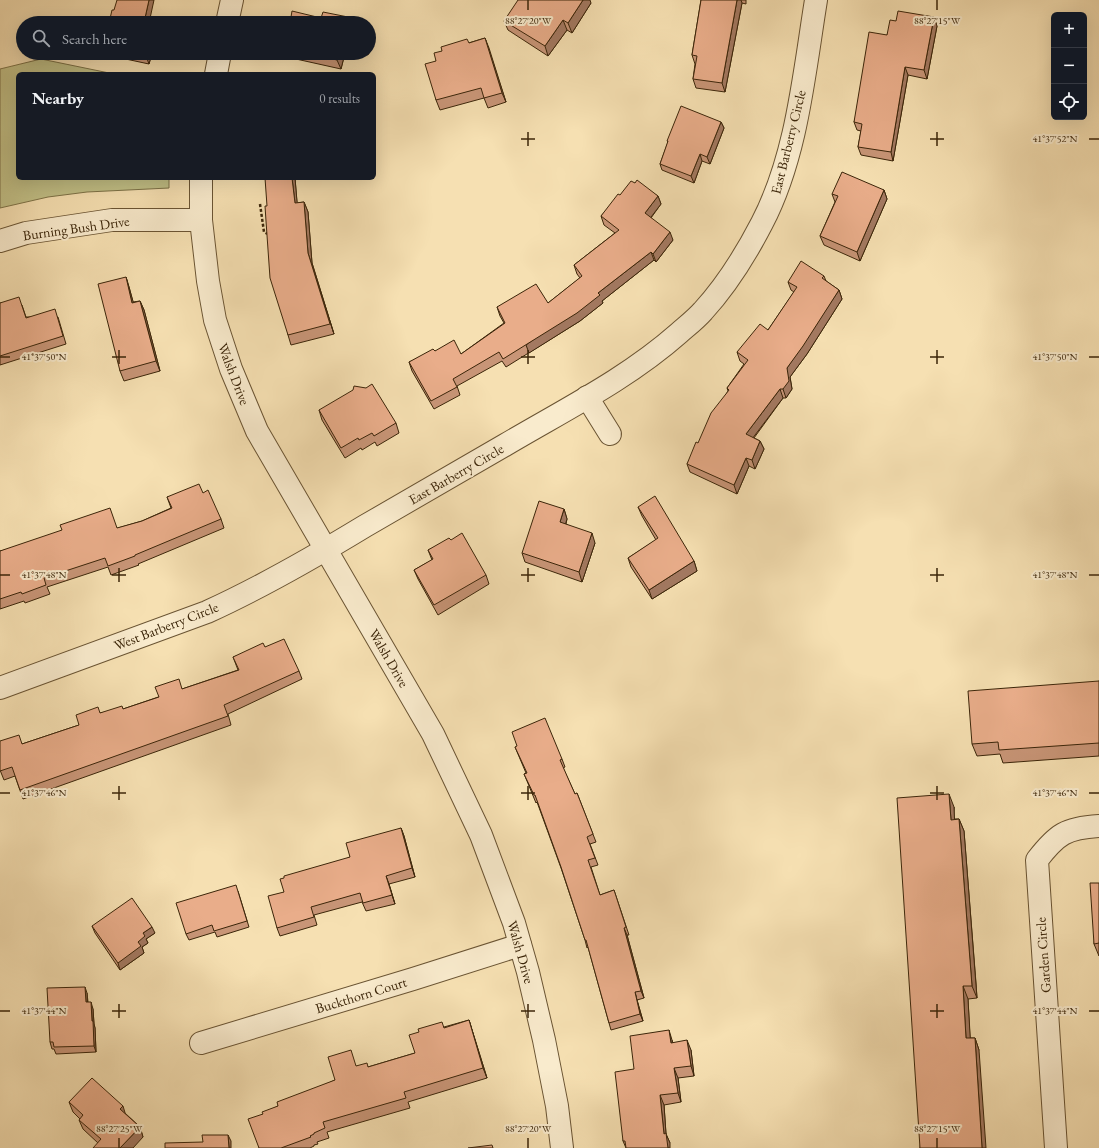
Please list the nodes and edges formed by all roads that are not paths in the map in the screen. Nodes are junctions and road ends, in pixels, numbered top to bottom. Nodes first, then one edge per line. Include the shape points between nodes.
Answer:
1 (232, 0) edge
2 (816, 0) edge
3 (229, 16) edge
4 (219, 60) edge
5 (216, 72) edge
6 (201, 180) edge
7 (201, 220) junction
8 (0, 241) edge
9 (587, 397) junction
10 (610, 434) dead end
11 (325, 550) junction
12 (0, 688) edge
13 (1099, 826) edge
14 (520, 945) junction
15 (201, 1043) dead end
16 (562, 1148) edge
17 (1056, 1148) edge

1 - 3 street
2 - 9 street, East Barberry Circle via 793,132 776,193 762,224 734,269 702,312 662,348
4 - 5 street
6 - 7 street, Walsh Drive
7 - 8 street, Burning Bush Drive via 112,220 26,233
7 - 11 street, Walsh Drive via 215,320 231,369 257,431
9 - 10 street
9 - 11 street, East Barberry Circle
11 - 12 street, West Barberry Circle via 240,597 207,612
11 - 14 street, Walsh Drive via 433,734 481,835
13 - 17 street, Garden Circle via 1067,831 1050,843 1038,860
14 - 15 street, Buckthorn Court
14 - 16 street, Walsh Drive via 544,1040

